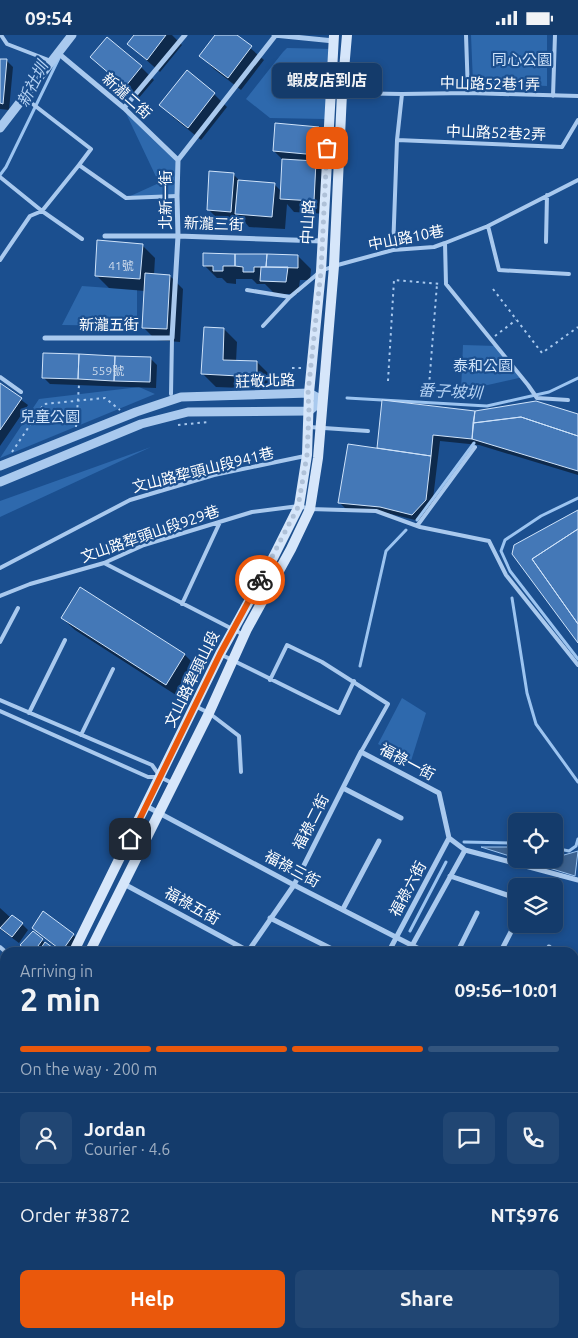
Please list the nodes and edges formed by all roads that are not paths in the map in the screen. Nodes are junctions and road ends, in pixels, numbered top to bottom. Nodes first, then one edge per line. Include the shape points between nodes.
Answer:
1 (1, 35) edge
2 (72, 35) edge
3 (185, 35) edge
4 (347, 35) edge
5 (466, 35) edge
6 (555, 35) edge
7 (274, 36) edge
8 (334, 38) edge
9 (58, 53) junction
10 (52, 61) junction
11 (330, 93) junction
12 (342, 93) junction
13 (468, 93) junction
14 (402, 95) junction
15 (553, 96) junction
16 (578, 96) edge
17 (28, 101) junction
18 (124, 109) junction
19 (578, 120) edge
20 (0, 128) edge
21 (398, 140) junction
22 (178, 159) junction
23 (79, 165) junction
24 (1, 178) edge
25 (578, 180) edge
26 (547, 195) junction
27 (177, 196) junction
28 (42, 211) junction
29 (488, 226) junction
30 (178, 235) junction
31 (105, 236) dead end
32 (82, 239) dead end
33 (322, 241) junction
34 (546, 242) dead end
35 (445, 243) junction
36 (392, 250) junction
37 (0, 260) edge
38 (334, 266) junction
39 (321, 271) junction
40 (569, 275) dead end
41 (246, 290) dead end
42 (290, 297) junction
43 (263, 326) dead end
44 (45, 338) dead end
45 (172, 338) junction
46 (0, 377) edge
47 (22, 392) dead end
48 (308, 393) junction
49 (170, 395) dead end
50 (322, 400) junction
51 (568, 400) dead end
52 (309, 411) junction
53 (308, 427) junction
54 (320, 428) junction
55 (368, 431) dead end
56 (475, 447) dead end
57 (307, 455) junction
58 (0, 465) edge
59 (0, 482) edge
60 (298, 507) junction
61 (310, 509) junction
62 (220, 522) junction
63 (417, 526) junction
64 (104, 563) junction
65 (0, 568) edge
66 (0, 596) edge
67 (182, 603) junction
68 (18, 607) dead end
69 (233, 630) junction
70 (244, 635) junction
71 (65, 639) dead end
72 (0, 642) edge
73 (220, 654) junction
74 (231, 660) junction
75 (578, 665) edge
76 (113, 669) dead end
77 (270, 680) junction
78 (354, 681) junction
79 (0, 701) edge
80 (195, 706) junction
81 (0, 711) edge
82 (29, 713) junction
83 (209, 713) junction
84 (81, 735) junction
85 (361, 751) junction
86 (241, 772) dead end
87 (160, 777) junction
88 (174, 784) junction
89 (343, 788) junction
90 (146, 806) junction
91 (159, 813) junction
92 (401, 818) dead end
93 (449, 838) junction
94 (379, 841) dead end
95 (465, 850) junction
96 (450, 877) junction
97 (578, 880) edge
98 (124, 883) junction
99 (294, 885) junction
100 (508, 895) edge
101 (343, 909) junction
102 (478, 913) dead end
103 (270, 918) junction
104 (510, 933) edge
105 (397, 937) junction
106 (412, 945) junction
107 (76, 947) edge
108 (92, 947) edge
109 (238, 947) edge
110 (250, 947) edge
111 (328, 947) edge
112 (391, 947) edge
113 (416, 947) edge
114 (460, 947) edge
115 (503, 947) edge

1 - 10 lane via 7,44
2 - 9 street
3 - 18 street
4 - 12 main road, 中山路
5 - 13 lane
6 - 15 lane
7 - 8 street
7 - 22 street, 北新一街
8 - 11 main road, 中山路
9 - 10 street
9 - 18 street, 新瀧二街
10 - 17 street
11 - 12 lane, 中山路52巷1弄
11 - 33 main road, 中山路
12 - 14 lane, 中山路52巷1弄
12 - 38 main road, 中山路
13 - 14 lane, 中山路52巷1弄
13 - 15 lane, 中山路52巷1弄
14 - 21 lane
15 - 16 lane, 中山路52巷1弄
17 - 20 street
17 - 23 lane via 91,149
18 - 22 street, 新瀧二街
19 - 21 lane, 中山路52巷2弄 via 562,147
21 - 36 lane
22 - 27 street, 北新一街
23 - 27 lane via 126,198
23 - 28 lane
24 - 28 lane
25 - 26 lane, 中山路10巷
26 - 29 lane, 中山路10巷
26 - 34 lane
27 - 30 street, 北新一街
28 - 32 lane
28 - 37 lane via 30,216
29 - 35 lane, 中山路10巷
29 - 40 lane via 499,269
30 - 31 street, 新瀧三街
30 - 33 street, 新瀧三街
30 - 45 street, 北新一街
33 - 39 main road, 中山路
35 - 36 lane, 中山路10巷 via 434,247
35 - 51 lane via 446,284 537,398
36 - 38 lane, 中山路10巷
38 - 39 lane, 中山路10巷
38 - 50 main road, 中山路
39 - 42 lane, 中山路10巷
39 - 48 main road, 中山路
41 - 42 lane
42 - 43 lane, 中山路10巷
44 - 45 street, 新瀧五街
45 - 49 lane
46 - 47 lane
48 - 50 street, 莊敬北路
48 - 52 main road, 中山路
48 - 58 street, 莊敬北路 via 180,397
50 - 52 street
50 - 54 main road, 文山路犂頭山段
52 - 53 main road, 文山路犂頭山段
52 - 59 street, 莊敬北路 via 188,412 141,424
53 - 54 lane
53 - 57 main road, 文山路犂頭山段
54 - 55 lane
54 - 61 main road, 文山路犂頭山段
56 - 63 lane
57 - 60 main road, 文山路犂頭山段
57 - 65 lane, 文山路犂頭山段941巷 via 214,475 130,499
60 - 61 lane, 文山路犂頭山段929巷
60 - 62 lane, 文山路犂頭山段929巷 via 252,512
60 - 69 main road, 文山路犂頭山段
61 - 63 lane, 文山路犂頭山段929巷 via 376,511
61 - 70 main road, 文山路犂頭山段
62 - 64 lane, 文山路犂頭山段929巷 via 144,545
62 - 67 lane
63 - 75 lane, 文山路犂頭山段929巷 via 490,541 506,575
64 - 66 lane, 文山路犂頭山段929巷 via 30,583
64 - 67 lane
67 - 69 lane
68 - 72 lane
69 - 70 lane
69 - 73 main road, 文山路犂頭山段
70 - 74 main road, 文山路犂頭山段
71 - 82 lane
73 - 74 lane
73 - 80 main road, 文山路犂頭山段
74 - 77 lane
74 - 83 main road, 文山路犂頭山段
76 - 84 lane
77 - 78 lane via 339,713
77 - 78 lane via 287,645
78 - 85 lane via 388,704
79 - 82 lane
80 - 83 lane
80 - 87 main road, 文山路犂頭山段
81 - 87 lane via 148,777
82 - 84 lane
83 - 86 lane via 239,736
83 - 88 main road, 文山路犂頭山段
84 - 87 lane via 152,765
85 - 89 street, 福祿二街
85 - 93 street, 福祿一街 via 439,793
87 - 88 lane
87 - 90 main road, 文山路犂頭山段
88 - 91 main road, 文山路犂頭山段
89 - 92 street
89 - 99 street, 福祿二街
90 - 91 street, 福祿三街
90 - 107 main road, 文山路犂頭山段
91 - 98 main road, 文山路犂頭山段
91 - 99 street, 福祿三街
93 - 95 street
93 - 105 street, 福祿六街
94 - 101 street
95 - 96 street, 福祿六街
95 - 97 street
96 - 100 street
96 - 106 street, 福祿六街
98 - 108 main road, 文山路犂頭山段
98 - 109 street, 福祿五街
99 - 101 street, 福祿三街
99 - 103 street, 福祿二街
101 - 105 street, 福祿三街
102 - 114 street
103 - 110 street, 福祿二街
103 - 111 street
104 - 115 street
105 - 106 street, 福祿三街
105 - 112 street, 福祿六街
106 - 113 street, 福祿三街

